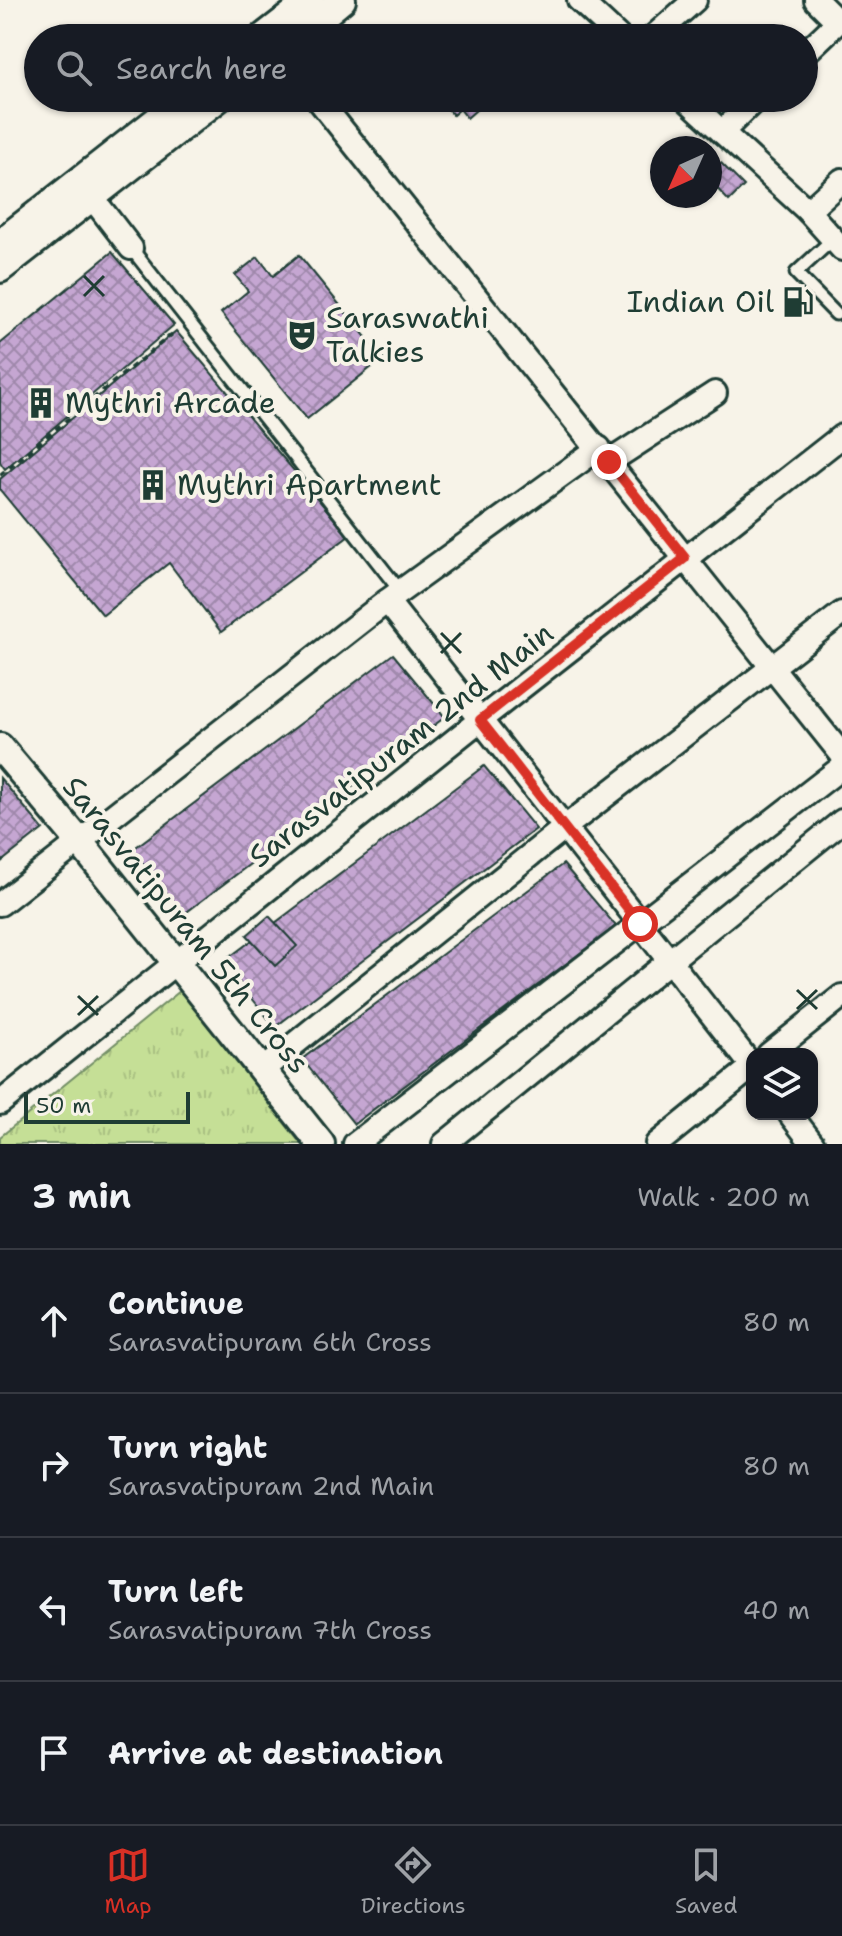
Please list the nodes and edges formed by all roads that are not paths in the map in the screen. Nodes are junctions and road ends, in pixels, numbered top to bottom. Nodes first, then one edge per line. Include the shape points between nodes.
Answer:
1 (311, 0) edge
2 (342, 0) edge
3 (579, 0) edge
4 (695, 0) edge
5 (816, 0) edge
6 (840, 20) edge
7 (280, 24) edge
8 (313, 24) edge
9 (605, 24) edge
10 (668, 24) edge
11 (818, 41) edge
12 (167, 112) edge
13 (201, 112) edge
14 (328, 112) edge
15 (700, 112) edge
16 (743, 112) edge
17 (722, 132) junction
18 (842, 180) edge
19 (91, 196) junction
20 (808, 211) junction
21 (0, 243) edge
22 (838, 244) edge
23 (131, 248) joint
24 (0, 269) edge
25 (836, 314) dead end
26 (715, 393) dead end
27 (842, 436) edge
28 (604, 455) junction
29 (685, 558) junction
30 (394, 596) junction
31 (842, 613) edge
32 (771, 669) junction
33 (480, 720) junction
34 (0, 747) edge
35 (842, 755) edge
36 (842, 767) edge
37 (842, 821) edge
38 (564, 828) junction
39 (79, 841) junction
40 (0, 904) edge
41 (640, 924) junction
42 (669, 961) junction
43 (175, 962) junction
44 (842, 996) edge
45 (777, 1048) edge
46 (746, 1059) edge
47 (262, 1070) junction
48 (746, 1072) edge
49 (0, 1103) edge
50 (795, 1120) edge
51 (321, 1144) edge
52 (355, 1144) edge
53 (444, 1144) edge
54 (657, 1144) edge
55 (813, 1144) edge

1 - 7 street
2 - 8 street
3 - 9 street
4 - 10 street
5 - 6 street
6 - 11 street
12 - 21 street
13 - 19 street
14 - 28 street
15 - 17 street
16 - 17 street
17 - 20 street
18 - 20 street
19 - 23 street
19 - 24 street
20 - 22 street
22 - 25 lane via 796,273
23 - 30 lane
26 - 28 street
27 - 29 street, Sarasvatipuram 2nd Main
28 - 29 street
28 - 30 street
29 - 32 street
29 - 33 street, Sarasvatipuram 2nd Main
30 - 33 street
30 - 39 street
31 - 32 street
32 - 35 street
32 - 38 street
33 - 38 street
33 - 43 street, Sarasvatipuram 2nd Main
34 - 39 street, Sarasvatipuram 5th Cross
36 - 41 street
37 - 42 street
38 - 41 street
38 - 47 street
39 - 40 street
39 - 43 street, Sarasvatipuram 5th Cross
41 - 42 street
41 - 52 street
42 - 46 street
42 - 53 street
43 - 47 street, Sarasvatipuram 5th Cross
43 - 49 street, Sarasvatipuram 2nd Main
44 - 45 street
47 - 51 street, Sarasvatipuram 5th Cross
48 - 54 street
50 - 55 street

